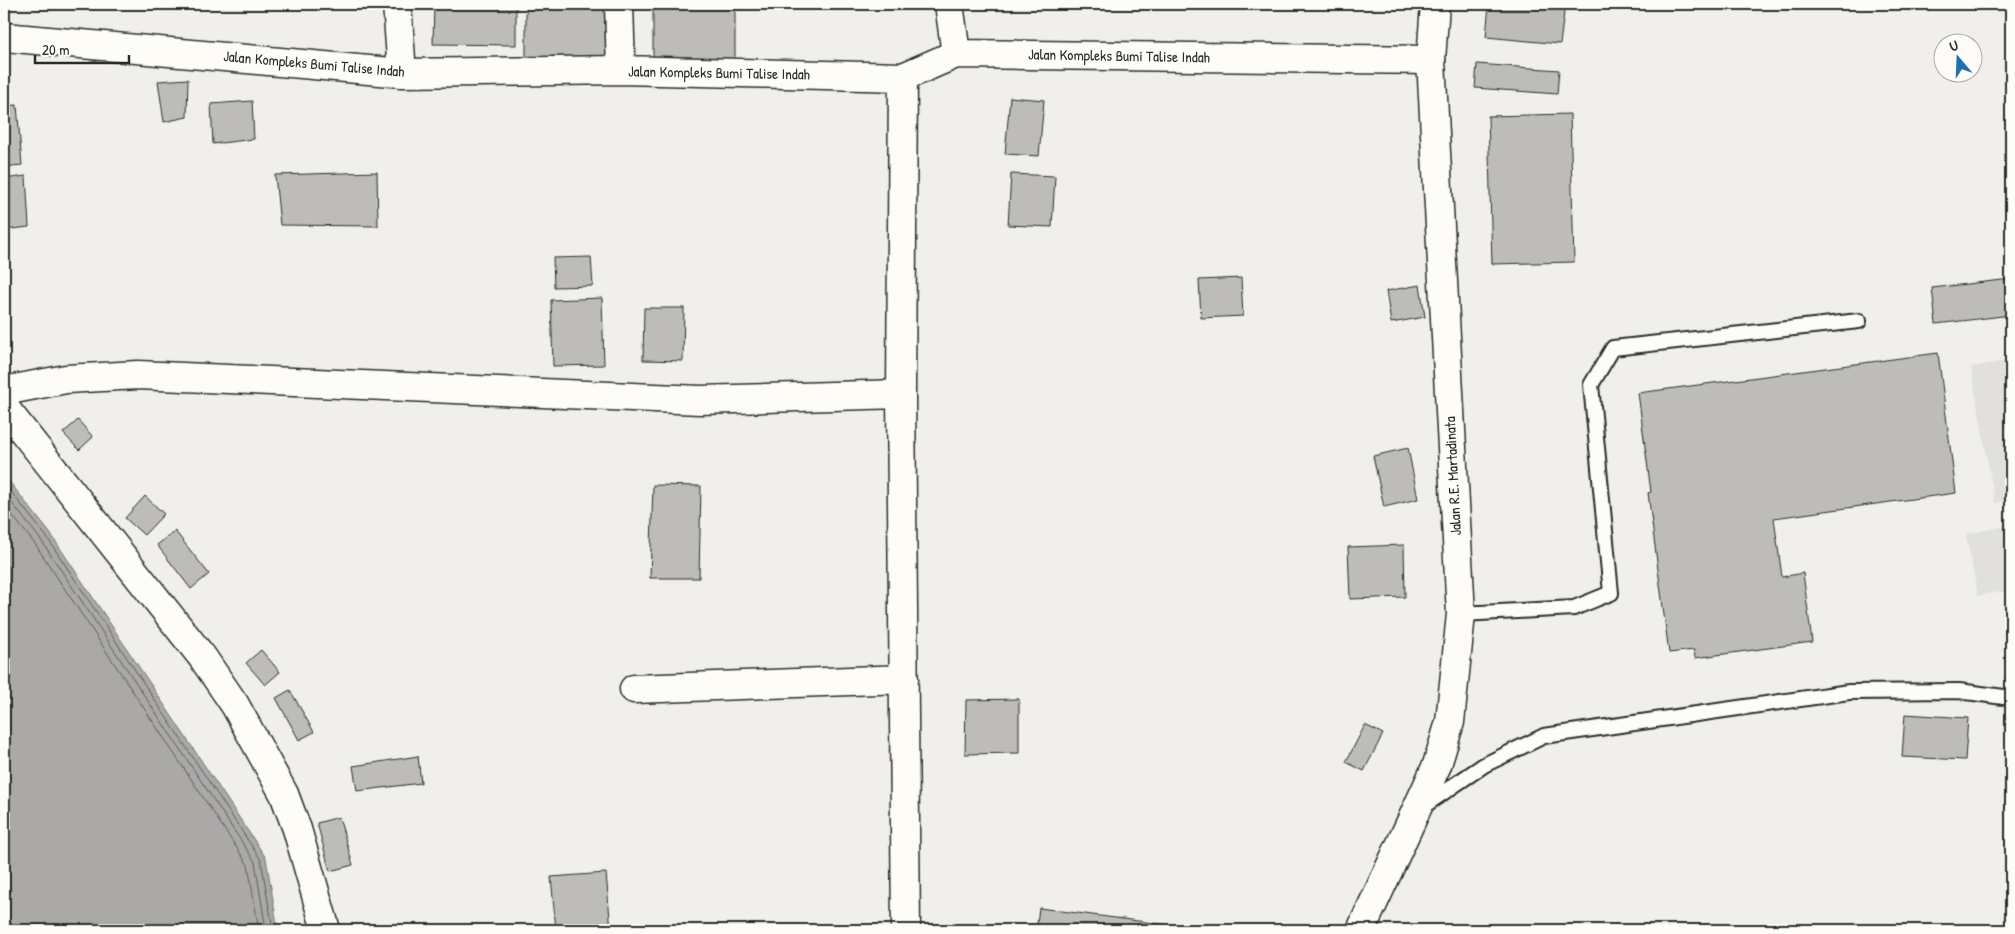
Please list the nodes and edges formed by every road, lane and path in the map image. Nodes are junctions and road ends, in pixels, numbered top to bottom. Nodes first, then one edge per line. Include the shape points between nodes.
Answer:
1 (397, 4) edge
2 (619, 4) edge
3 (948, 4) edge
4 (1435, 4) edge
5 (4, 38) edge
6 (956, 54) junction
7 (1431, 60) junction
8 (621, 70) junction
9 (402, 73) junction
10 (903, 77) junction
11 (1859, 321) dead end
12 (4, 391) edge
13 (901, 394) junction
14 (4, 407) edge
15 (1460, 614) junction
16 (904, 679) junction
17 (634, 689) dead end
18 (2011, 698) edge
19 (1413, 813) junction
20 (326, 930) edge
21 (906, 930) edge
22 (1360, 930) edge

1 - 9 main road
2 - 8 main road
3 - 6 main road
4 - 7 main road, Jalan R.E. Martadinata
5 - 9 main road, Jalan Kompleks Bumi Talise Indah
6 - 7 main road, Jalan Kompleks Bumi Talise Indah
6 - 10 main road, Jalan Kompleks Bumi Talise Indah
7 - 15 main road, Jalan R.E. Martadinata
8 - 9 main road, Jalan Kompleks Bumi Talise Indah
8 - 10 main road, Jalan Kompleks Bumi Talise Indah
10 - 13 main road
11 - 15 lane via 1613,348 1591,385 1611,593 1574,608
12 - 13 main road via 66,379 138,375 700,400
13 - 16 main road
14 - 20 main road via 203,658 235,705 284,794
15 - 19 main road, Jalan R.E. Martadinata via 1450,722 1437,765
16 - 17 main road
16 - 21 main road
18 - 19 lane via 1959,691 1849,692 1544,736 1484,765
19 - 22 main road, Jalan R.E. Martadinata

